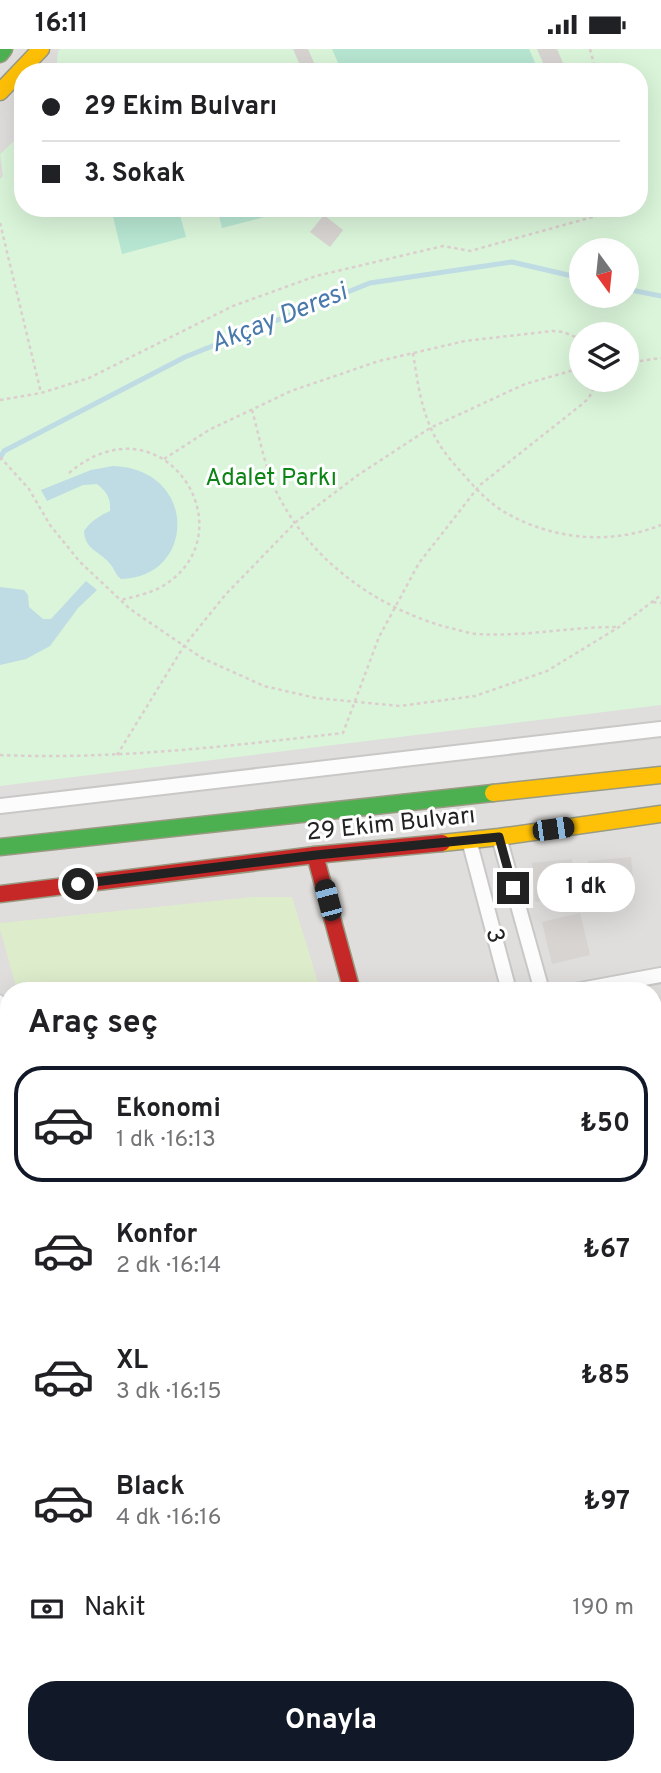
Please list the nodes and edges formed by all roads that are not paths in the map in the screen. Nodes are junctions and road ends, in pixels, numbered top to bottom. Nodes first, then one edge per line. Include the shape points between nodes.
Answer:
1 (4, 49) edge
2 (41, 49) edge
3 (0, 54) edge
4 (28, 63) edge
5 (14, 77) edge
6 (0, 92) edge
7 (661, 729) edge
8 (661, 775) edge
9 (0, 806) edge
10 (661, 814) edge
11 (499, 837) junction
12 (469, 840) junction
13 (0, 847) edge
14 (316, 855) junction
15 (0, 894) edge
16 (661, 975) edge
17 (350, 982) edge
18 (507, 982) edge
19 (539, 982) edge
20 (623, 982) edge

1 - 3 main road
2 - 4 main road
5 - 6 main road
7 - 9 street
8 - 13 main road, 29 Ekim Bulvarı
10 - 11 main road, 29 Ekim Bulvarı
11 - 12 main road, 29 Ekim Bulvarı
11 - 19 street
12 - 14 main road, 29 Ekim Bulvarı
12 - 18 street, 3
14 - 15 main road, 29 Ekim Bulvarı
14 - 17 main road
16 - 20 street

